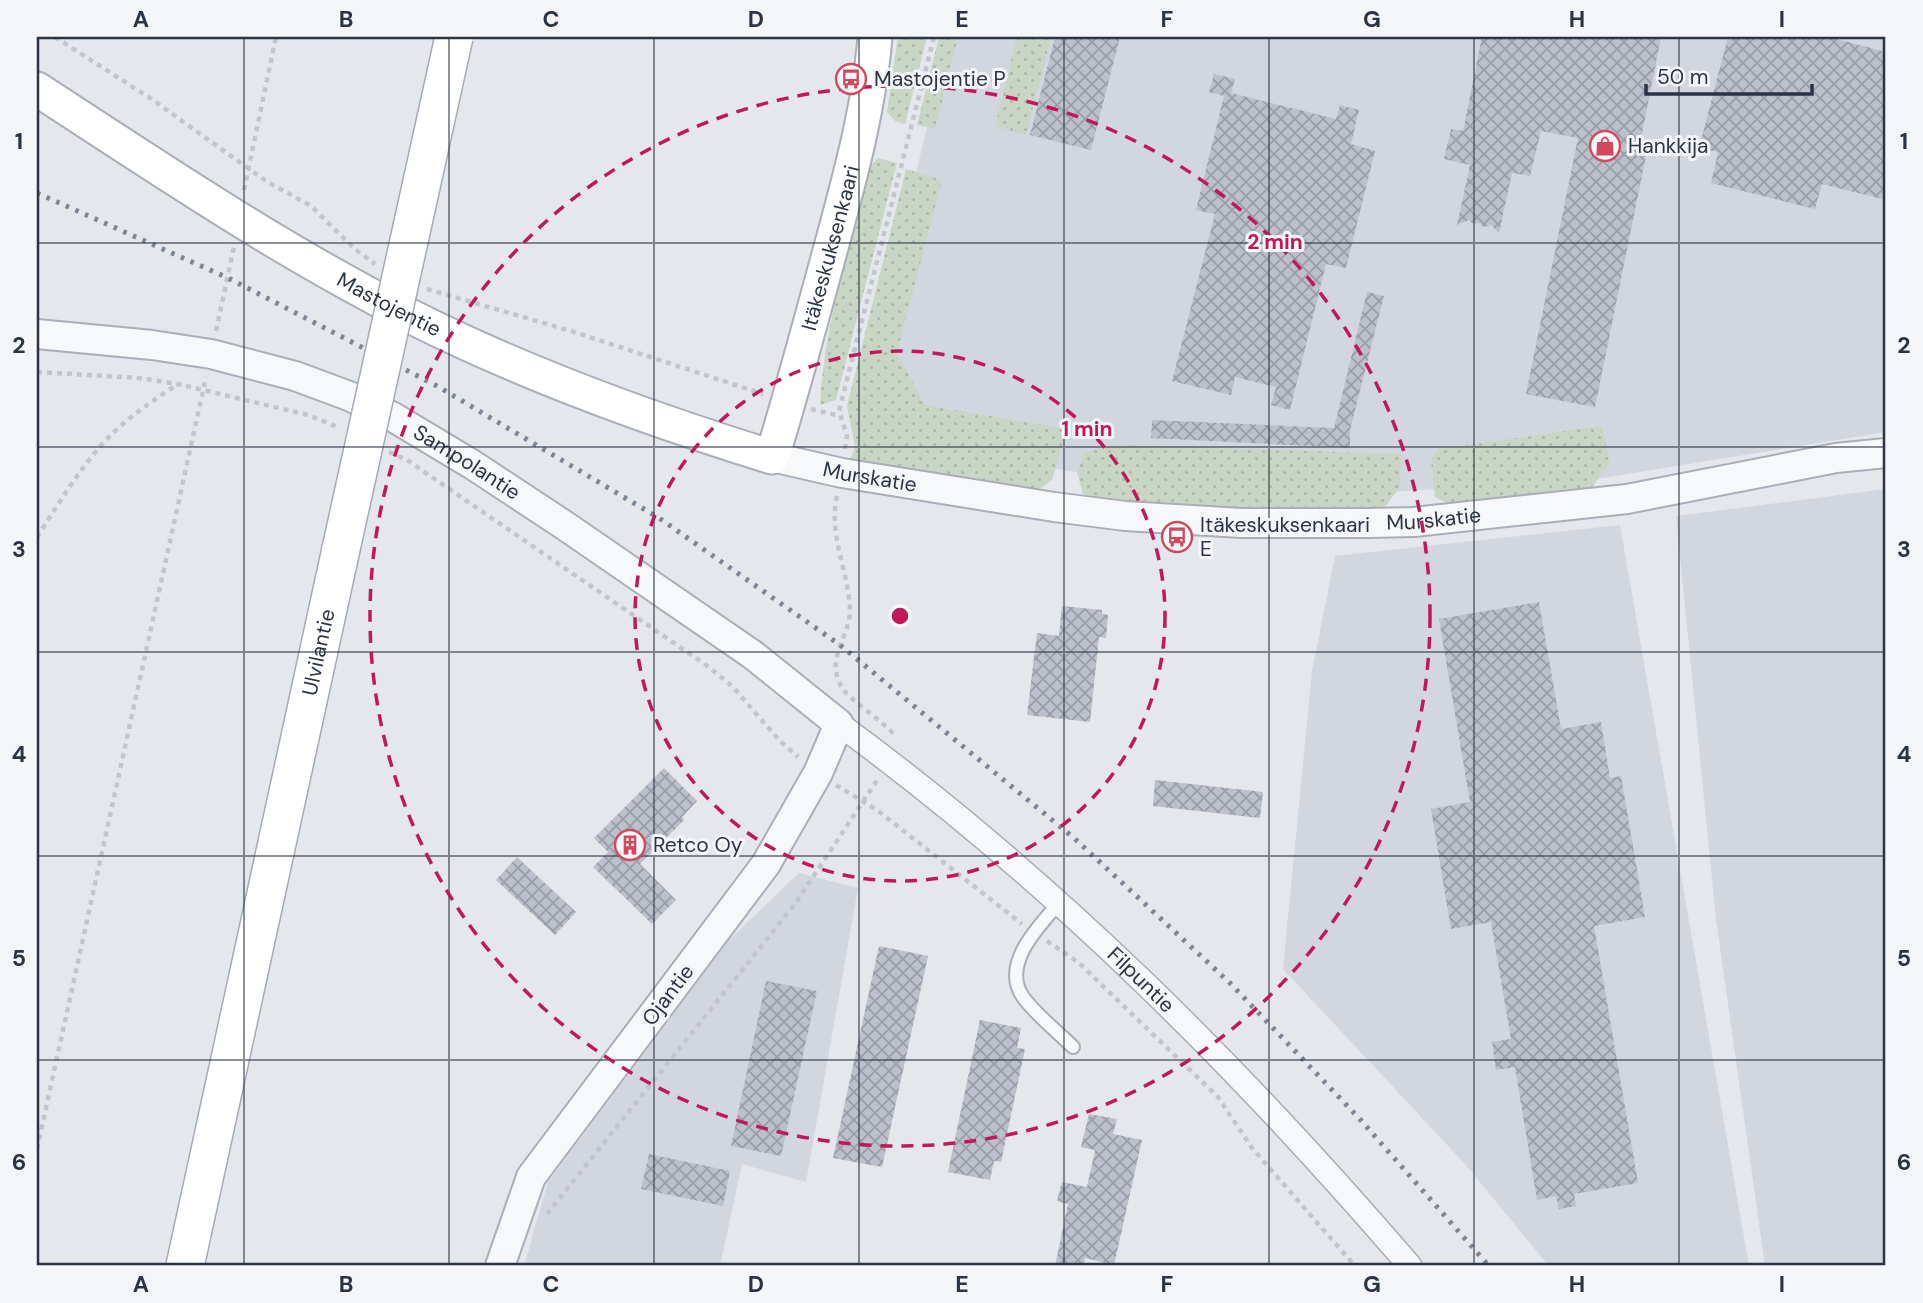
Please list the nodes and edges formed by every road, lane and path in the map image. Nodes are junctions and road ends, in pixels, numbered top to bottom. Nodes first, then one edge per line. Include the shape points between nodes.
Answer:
1 (275, 37) edge
2 (454, 37) edge
3 (875, 37) edge
4 (934, 37) edge
5 (37, 89) edge
6 (239, 221) junction
7 (37, 334) edge
8 (211, 354) junction
9 (37, 372) edge
10 (178, 384) junction
11 (204, 390) junction
12 (352, 433) dead end
13 (386, 450) dead end
14 (1886, 453) edge
15 (772, 457) junction
16 (842, 473) junction
17 (37, 537) edge
18 (839, 724) junction
19 (890, 761) junction
20 (818, 773) junction
21 (863, 803) junction
22 (1060, 902) junction
23 (1034, 932) junction
24 (1073, 1047) dead end
25 (37, 1149) edge
26 (543, 1222) dead end
27 (185, 1266) edge
28 (500, 1266) edge
29 (1355, 1266) edge
30 (1410, 1266) edge

1 - 6 path
2 - 27 main road, Ulvilantie, bridge
3 - 15 main road, Itäkeskuksenkaari via 872,74 842,204
4 - 16 path via 839,411 847,436
5 - 6 main road, Mastojentie
6 - 8 path
6 - 15 main road, Mastojentie via 413,318 506,361 680,428
7 - 8 street, Sampolantie
8 - 11 path
8 - 18 street, Sampolantie via 295,376 393,417 565,525 753,655
9 - 10 path
10 - 11 path
10 - 17 path via 139,410 105,441
11 - 12 path via 308,415
11 - 25 path
13 - 20 path via 706,665 732,685 780,741
14 - 16 street, Murskatie via 1836,458 1627,499 1369,523 1242,523 1125,516
15 - 16 street, Murskatie
16 - 19 path via 834,507 850,608 834,667 842,688 902,745
18 - 19 street, Filpuntie
18 - 20 street, Ojantie
19 - 21 path
19 - 22 street, Filpuntie
20 - 21 path
20 - 28 street, Ojantie via 766,864 531,1177
21 - 23 path
21 - 26 path via 795,904
22 - 23 lane
22 - 30 street, Filpuntie via 1272,1112
23 - 24 lane via 1017,963 1016,979 1022,996
23 - 29 path via 1079,963 1218,1097 1252,1148

